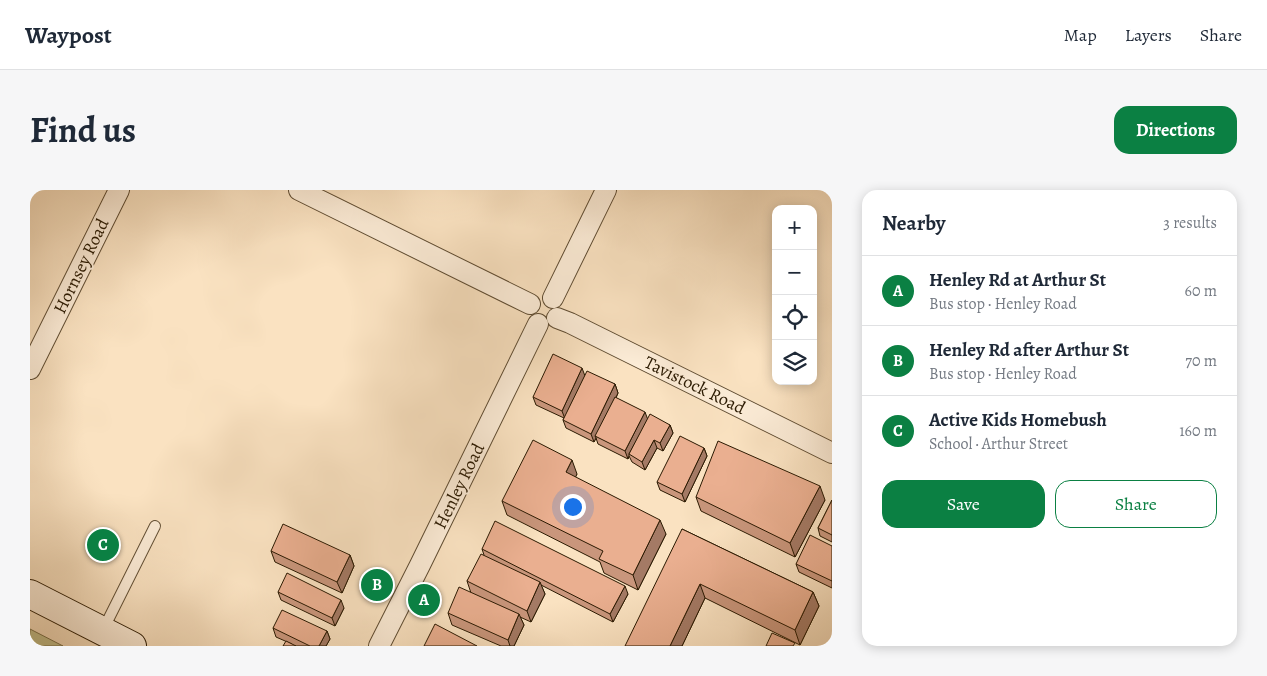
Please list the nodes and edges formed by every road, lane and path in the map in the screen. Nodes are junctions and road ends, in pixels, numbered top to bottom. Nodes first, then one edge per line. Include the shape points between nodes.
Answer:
1 (119, 190) edge
2 (299, 190) edge
3 (606, 190) edge
4 (553, 298) junction
5 (530, 304) junction
6 (557, 318) junction
7 (538, 324) junction
8 (30, 369) edge
9 (832, 453) edge
10 (155, 526) dead end
11 (30, 594) edge
12 (102, 631) junction
13 (132, 646) edge
14 (379, 646) edge

1 - 8 street, Hornsey Road
2 - 5 street
3 - 4 street
4 - 5 street via 542,296
4 - 6 street via 559,307
5 - 7 street via 530,316
6 - 7 street via 551,324
6 - 9 street, Tavistock Road
7 - 14 street, Henley Road
10 - 12 lane
11 - 12 main road
12 - 13 main road

